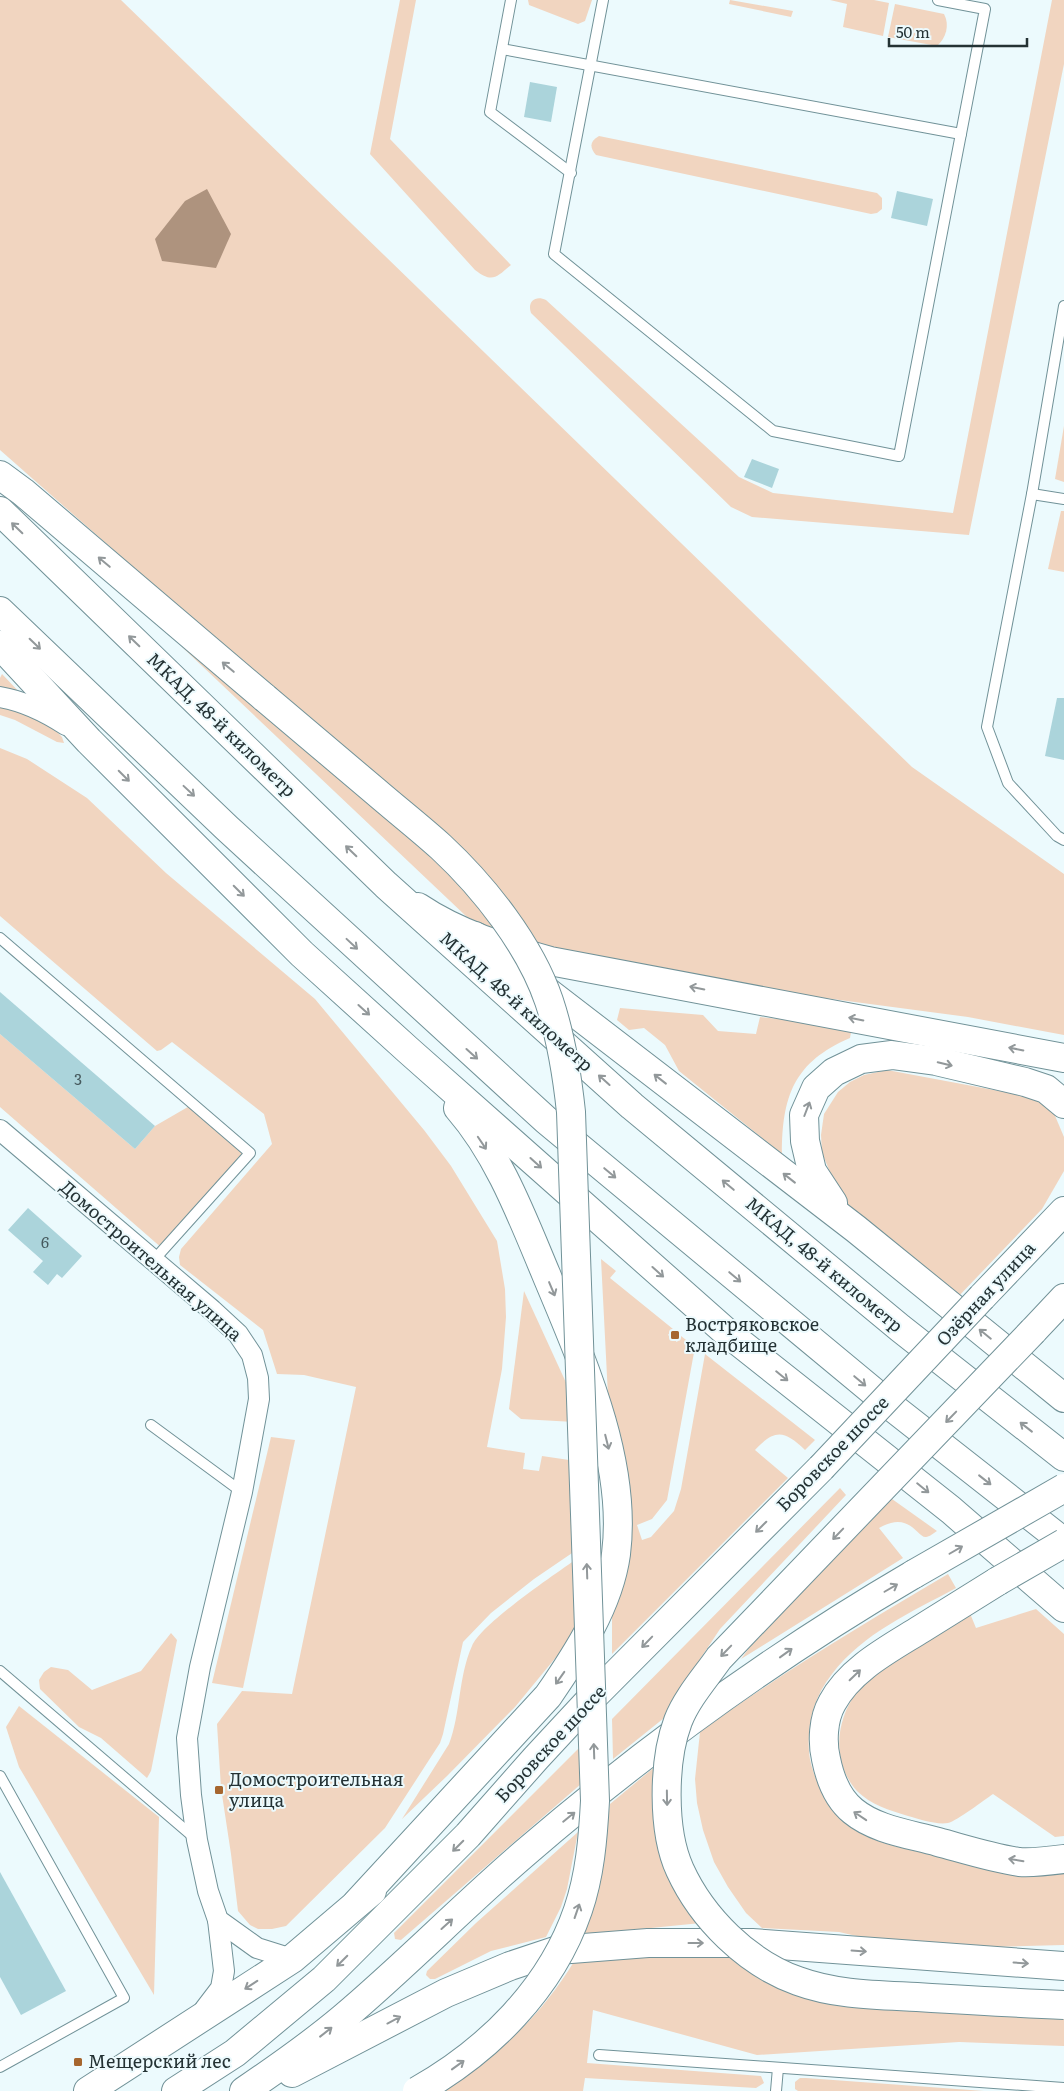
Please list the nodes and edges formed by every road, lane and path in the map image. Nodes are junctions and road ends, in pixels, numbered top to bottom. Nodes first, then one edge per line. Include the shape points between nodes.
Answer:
1 (511, 0) edge
2 (603, 0) edge
3 (938, 0) edge
4 (502, 49) junction
5 (591, 65) junction
6 (961, 134) junction
7 (571, 173) junction
8 (1064, 306) edge
9 (1062, 335) edge
10 (0, 475) edge
11 (1032, 494) junction
12 (1064, 499) edge
13 (0, 511) edge
14 (0, 610) edge
15 (0, 645) edge
16 (0, 698) edge
17 (90, 741) junction
18 (1064, 840) edge
19 (386, 885) junction
20 (475, 936) junction
21 (0, 938) edge
22 (408, 1050) junction
23 (1064, 1058) edge
24 (1064, 1104) edge
25 (0, 1130) edge
26 (1064, 1211) edge
27 (856, 1229) junction
28 (153, 1261) junction
29 (1064, 1298) edge
30 (907, 1377) joint
31 (1064, 1398) edge
32 (151, 1425) dead end
33 (1064, 1457) edge
34 (1064, 1488) edge
35 (242, 1492) junction
36 (1064, 1542) edge
37 (1064, 1608) edge
38 (0, 1671) edge
39 (536, 1758) junction
40 (0, 1776) edge
41 (197, 1840) junction
42 (1064, 1859) edge
43 (357, 1903) junction
44 (218, 1920) junction
45 (292, 1959) junction
46 (1064, 1966) edge
47 (1064, 2005) edge
48 (196, 2022) junction
49 (598, 2055) dead end
50 (0, 2067) edge
51 (778, 2068) junction
52 (1064, 2088) edge
53 (88, 2091) edge
54 (176, 2091) edge
55 (244, 2091) edge
56 (258, 2091) edge
57 (417, 2091) edge
58 (776, 2091) edge

1 - 4 lane
2 - 5 lane
3 - 6 lane via 985,9
4 - 5 lane
4 - 7 lane via 490,112
5 - 6 lane
5 - 7 lane
6 - 7 lane via 900,456 773,431 554,254
8 - 9 lane
9 - 11 lane
57 -> 10 main road, bridge via 464,2060 500,2030 528,2000 567,1935 587,1876 595,1801 571,1112 561,1045 548,1000 512,931 481,890 442,848
11 - 12 lane
11 - 18 lane via 987,727 1008,783
19 -> 13 main road, МКАД, 48-й километр
14 -> 36 main road via 227,828 546,1120 892,1407
15 - 17 main road
16 - 17 street via 17,700 36,708
17 -> 22 main road via 302,954
19 - 20 main road via 424,911
33 -> 19 main road, МКАД, 48-й километр via 900,1328 632,1106
23 -> 20 main road via 550,960
27 -> 20 main road
21 - 28 lane via 250,1153
22 -> 37 main road via 725,1331 951,1510
22 -> 43 main road via 461,1112 515,1200 594,1396 608,1444 618,1526 609,1584 570,1664 554,1688
27 -> 24 main road via 826,1195 812,1171 805,1142 804,1115 816,1088 834,1072 861,1059 892,1055 1025,1082 1046,1089
25 - 28 street, Домостроительная улица
26 - 30 main road, Озёрная улица, bridge
31 -> 27 main road
28 - 35 street, Домостроительная улица via 231,1328 252,1354 259,1399
29 -> 47 main road, bridge via 719,1658 678,1721 667,1770 667,1821 679,1868 698,1902 727,1936 758,1960 797,1981 838,1992
30 -> 39 main road, Боровское шоссе, bridge
32 - 35 lane
55 -> 34 main road, bridge via 343,2018 526,1852 647,1754 797,1645
35 - 41 street, Домостроительная улица via 203,1650 187,1738 190,1795
42 -> 36 main road, bridge via 1019,1862 886,1828 867,1820 852,1810 838,1794 824,1750 824,1728 831,1704 873,1659
38 - 41 lane
39 - 43 main road
39 -> 54 main road, Боровское шоссе via 468,1836 324,1978 235,2053
40 - 50 lane via 124,1998
41 - 44 street, Домостроительная улица
43 - 45 main road
44 - 45 street via 257,1948
44 - 48 street, Домостроительная улица via 224,1971 222,1988
45 -> 48 main road
56 -> 46 main road via 446,1993 558,1950 648,1943 752,1943
48 - 53 main road
49 - 51 lane
51 - 52 lane
51 - 58 lane

